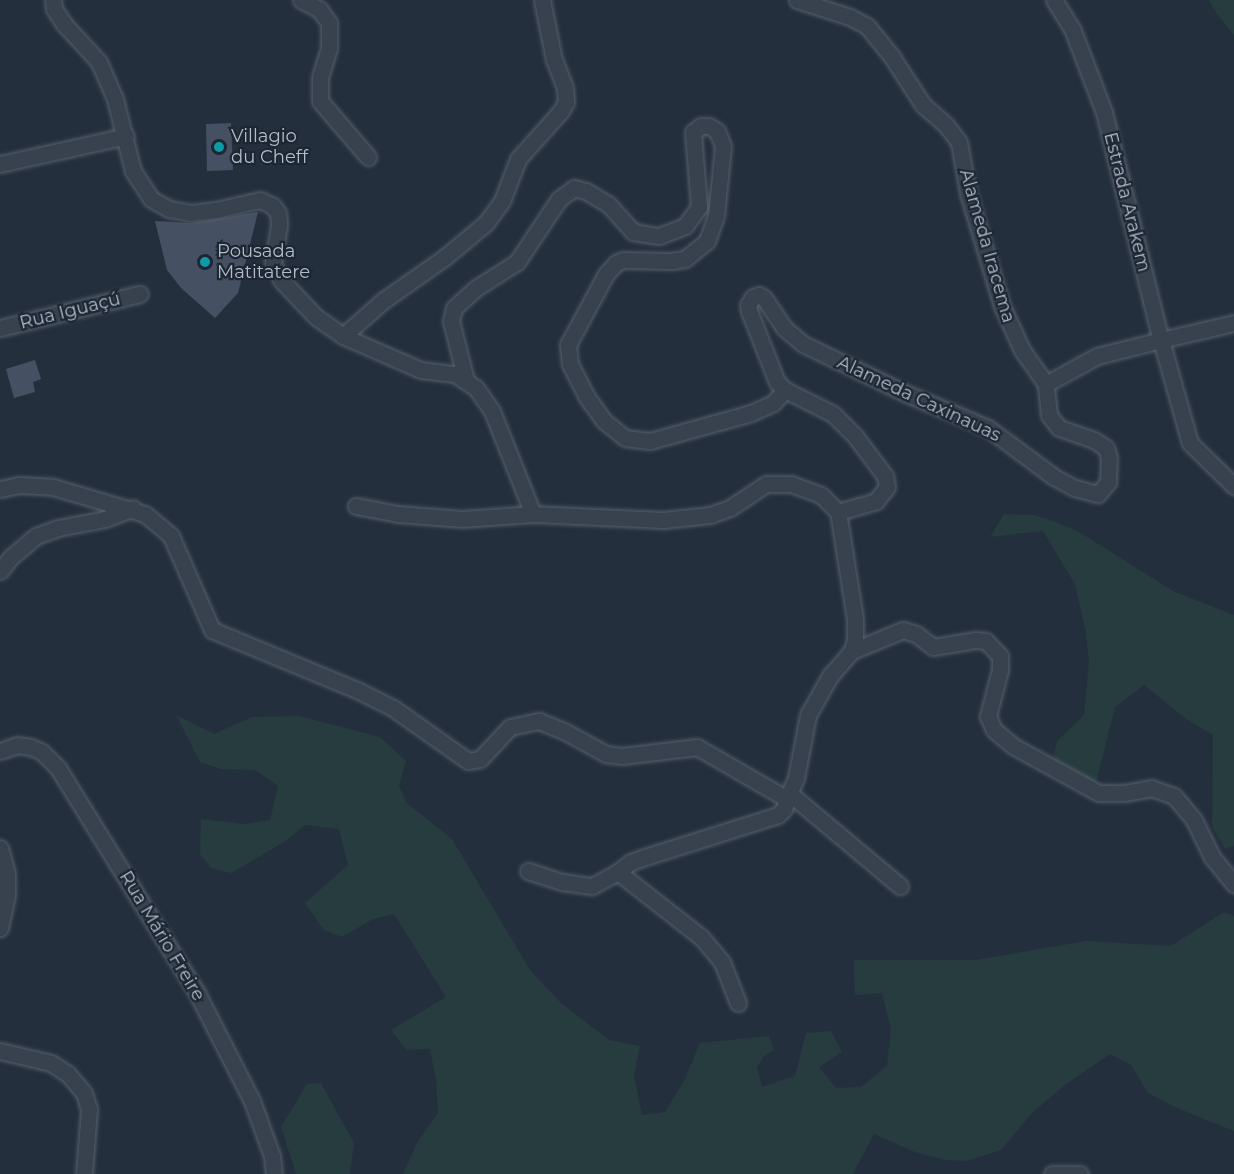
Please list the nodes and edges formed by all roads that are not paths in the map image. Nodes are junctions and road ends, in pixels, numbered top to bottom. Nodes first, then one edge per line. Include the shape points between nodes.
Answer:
1 (53, 0) edge
2 (301, 0) edge
3 (543, 0) edge
4 (797, 0) edge
5 (1054, 0) edge
6 (126, 136) junction
7 (368, 157) dead end
8 (0, 164) edge
9 (140, 294) dead end
10 (1234, 323) edge
11 (0, 325) edge
12 (343, 336) junction
13 (1161, 340) junction
14 (466, 380) junction
15 (1046, 384) junction
16 (785, 390) junction
17 (1234, 486) edge
18 (0, 489) edge
19 (356, 506) dead end
20 (133, 508) junction
21 (838, 512) junction
22 (533, 514) junction
23 (0, 571) edge
24 (852, 651) junction
25 (0, 752) edge
26 (788, 796) junction
27 (0, 848) edge
28 (528, 872) dead end
29 (618, 872) junction
30 (1234, 884) edge
31 (900, 886) dead end
32 (0, 928) edge
33 (738, 1003) dead end
34 (0, 1051) edge
35 (84, 1174) edge
36 (274, 1174) edge
37 (1052, 1174) edge
38 (1080, 1174) edge

1 - 6 street via 64,24 99,63
2 - 7 street via 319,9 329,23 320,101
3 - 12 street via 554,60 566,88 561,111 518,159 502,201 486,223
4 - 15 street, Alameda Iracema via 867,26 923,105 959,142 968,193 1002,306 1022,350
5 - 13 street, Estrada Arakem via 1073,31 1104,112
6 - 8 street
6 - 12 street via 140,186 151,199 169,209 191,213 260,200 273,206 279,225 273,264 282,281 316,317
9 - 11 street, Rua Iguaçú
10 - 13 street
12 - 14 street via 421,370 447,372
13 - 15 street via 1097,356
13 - 17 street, Estrada Arakem via 1186,434 1196,450
14 - 16 street via 451,321 454,308 476,288 518,262 559,199 574,188 608,204 633,232 659,236 685,226 699,207 693,132 700,126 709,126 717,131 723,146 716,216 707,241 685,259 616,263 606,274 568,345 570,364 604,421 625,438 650,441 751,413 773,403
14 - 22 street via 492,411
15 - 16 street, Alameda Caxinauas via 1049,415 1059,428 1106,448 1108,482 1098,494 1054,477 988,428 803,344 784,328 759,295 749,301 748,311 777,382
16 - 21 street via 833,414 885,476 886,487 876,501
18 - 20 street via 52,486
19 - 22 street via 462,519
20 - 23 street via 36,537
20 - 26 street via 153,519 171,536 212,630 393,708 468,761 480,759 510,727 539,721 552,724 606,754 622,756 697,747
21 - 22 street via 821,495 778,483 766,484 730,508 690,519
21 - 24 street via 855,619
24 - 26 street via 830,675 808,715 796,778
24 - 30 street via 903,630 933,647 986,641 1000,656 999,678 988,716 994,730 1013,746 1099,793 1151,788 1174,796 1194,820 1212,857
25 - 36 street, Rua Mário Freire via 17,745 31,747 58,768 198,995 252,1101 272,1156
26 - 29 street via 778,815 631,862
26 - 31 street
27 - 32 street via 7,875
28 - 29 street via 592,886
29 - 33 street via 702,937 722,962
34 - 35 street via 51,1063 68,1074 84,1093 90,1109
37 - 38 street

